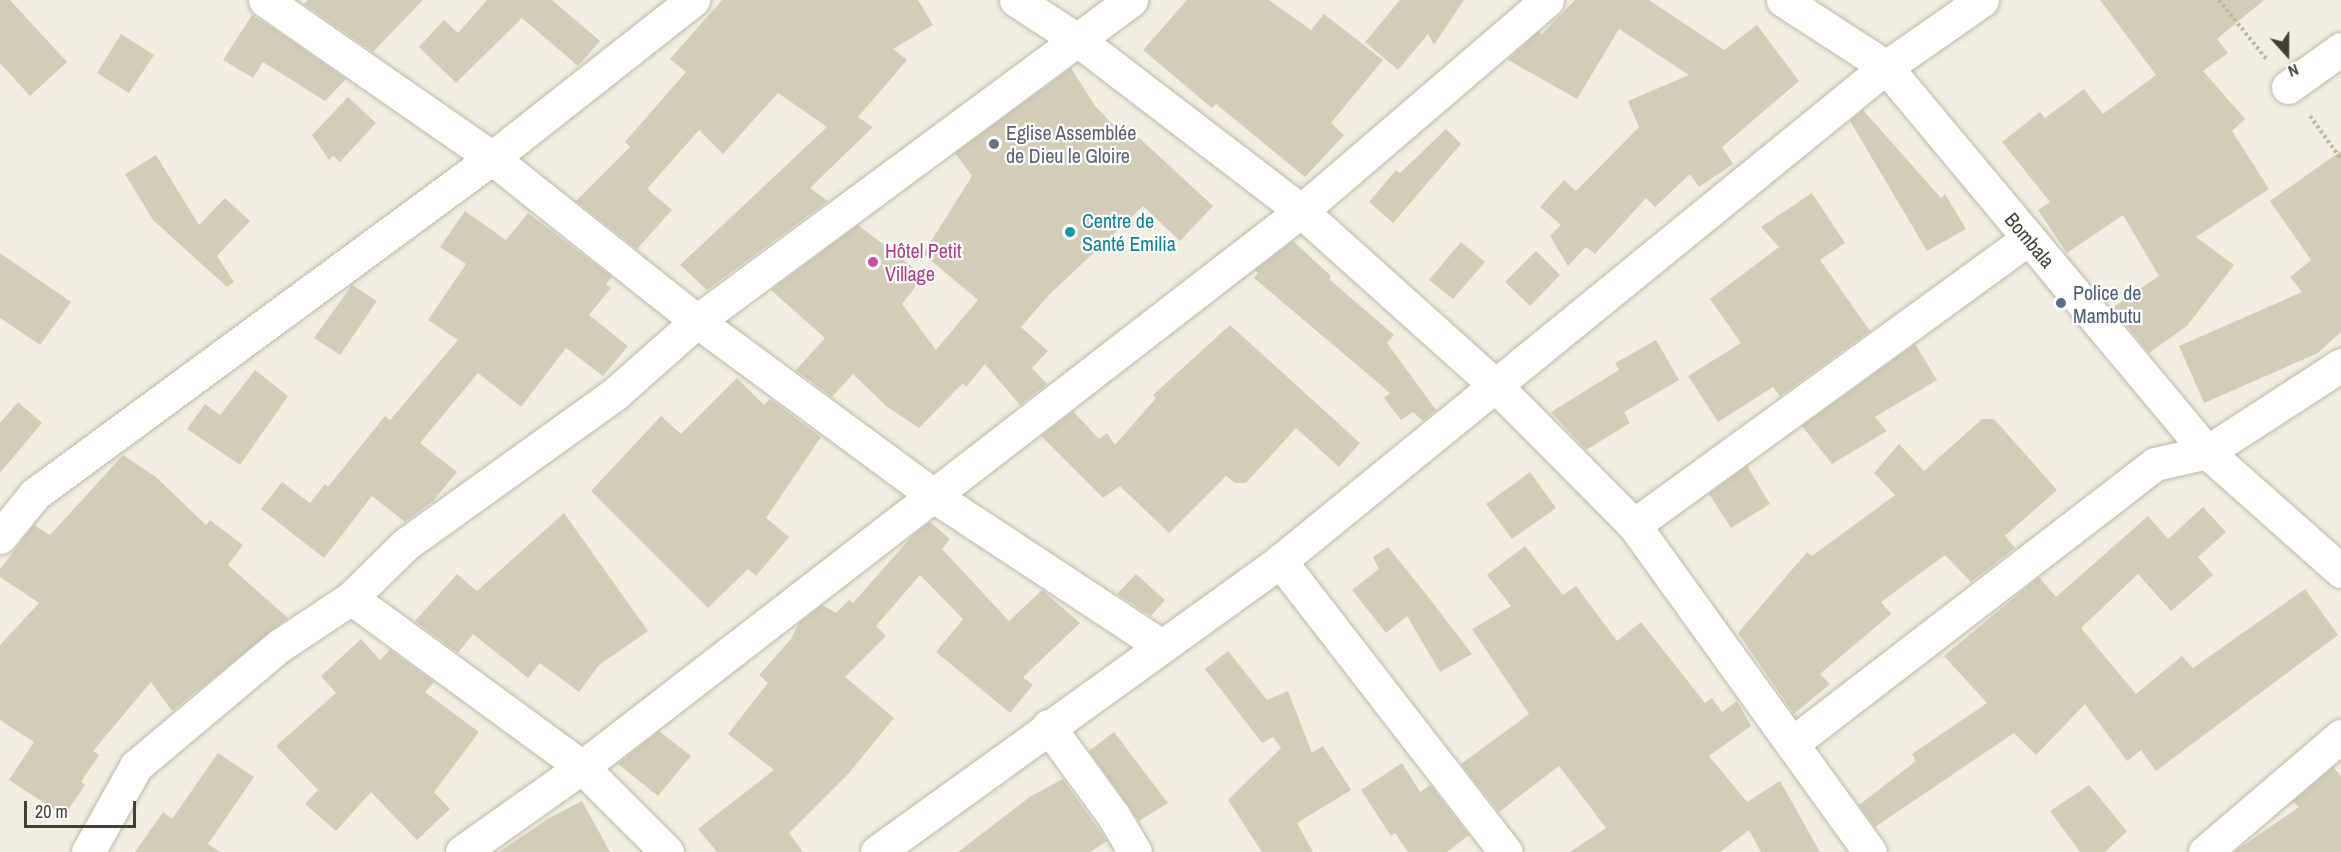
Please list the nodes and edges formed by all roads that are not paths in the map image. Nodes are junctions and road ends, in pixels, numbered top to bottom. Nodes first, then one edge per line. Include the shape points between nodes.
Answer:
1 (693, 0) edge
2 (1016, 0) edge
3 (1131, 0) edge
4 (1547, 0) edge
5 (1783, 0) edge
6 (1982, 0) edge
7 (283, 5) edge
8 (1079, 40) junction
9 (2341, 50) edge
10 (1886, 67) junction
11 (2288, 87) dead end
12 (492, 158) junction
13 (1301, 211) junction
14 (2029, 238) junction
15 (697, 321) junction
16 (2341, 365) edge
17 (1496, 386) junction
18 (2207, 452) junction
19 (934, 496) junction
20 (1634, 525) junction
21 (0, 537) edge
22 (1280, 561) junction
23 (2340, 569) edge
24 (351, 598) junction
25 (1160, 645) junction
26 (1048, 726) junction
27 (2341, 736) edge
28 (1794, 742) junction
29 (582, 767) junction
30 (88, 852) edge
31 (462, 852) edge
32 (667, 852) edge
33 (877, 852) edge
34 (1135, 852) edge
35 (1506, 852) edge
36 (1870, 852) edge
37 (2205, 852) edge

1 - 12 street
2 - 8 street
3 - 8 street
4 - 13 street
5 - 10 street, Bombala
6 - 10 street
7 - 12 street
8 - 13 street
8 - 15 street
9 - 11 street
10 - 14 street, Bombala
10 - 17 street
12 - 15 street
12 - 21 street via 35,494
13 - 17 street
13 - 19 street
14 - 18 street, Bombala
14 - 20 street
15 - 19 street
15 - 24 street via 616,393 406,544
16 - 18 street
17 - 20 street
17 - 22 street
18 - 23 street, Bombala
18 - 28 street via 2155,464
19 - 25 street
19 - 29 street
20 - 28 street
22 - 25 street
22 - 35 street
24 - 29 street
24 - 30 street via 279,646 136,766
25 - 26 street
26 - 33 street
26 - 34 street
27 - 37 street
28 - 36 street
29 - 31 street
29 - 32 street

